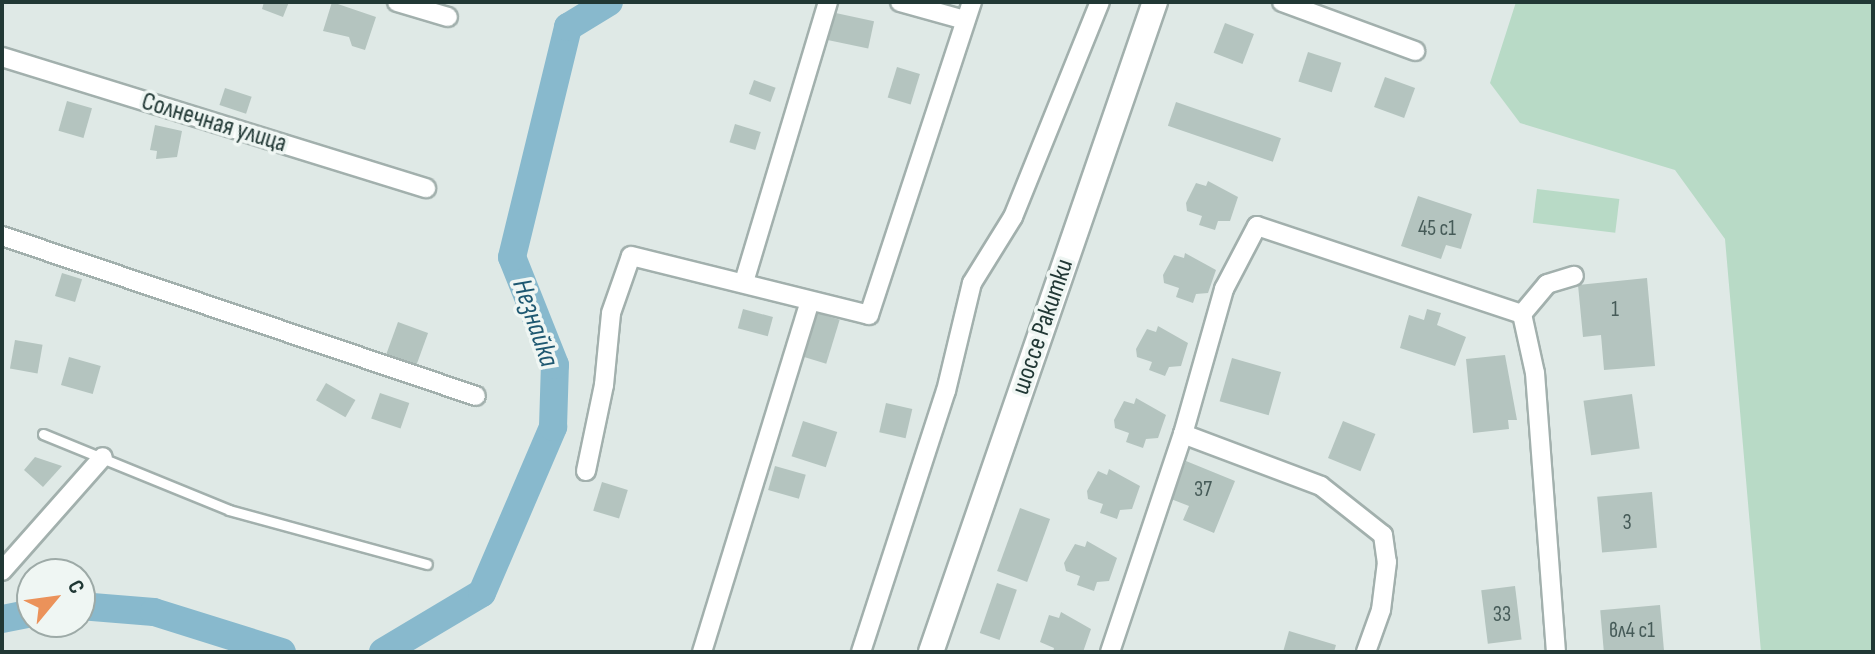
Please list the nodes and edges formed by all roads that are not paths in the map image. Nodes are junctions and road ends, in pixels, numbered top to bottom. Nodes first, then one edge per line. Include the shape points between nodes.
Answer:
1 (397, 2) edge
2 (828, 2) edge
3 (900, 2) edge
4 (972, 2) edge
5 (1100, 2) edge
6 (1155, 2) edge
7 (1282, 2) edge
8 (448, 17) dead end
9 (965, 20) junction
10 (1415, 51) dead end
11 (2, 57) edge
12 (426, 188) dead end
13 (2, 236) edge
14 (1574, 276) dead end
15 (744, 282) junction
16 (810, 301) junction
17 (1522, 314) junction
18 (476, 396) dead end
19 (43, 434) dead end
20 (1183, 434) junction
21 (103, 457) junction
22 (586, 471) dead end
23 (427, 564) dead end
24 (2, 571) edge
25 (702, 652) edge
26 (861, 652) edge
27 (931, 652) edge
28 (1110, 652) edge
29 (1366, 652) edge
30 (1556, 652) edge

1 - 8 street
2 - 15 street
3 - 9 street
4 - 9 street
5 - 26 street via 1013,217 972,283 946,391
6 - 27 main road, шоссе Ракитки
7 - 10 street
9 - 16 street via 869,315
11 - 12 street, Солнечная улица
13 - 18 street
14 - 17 street via 1547,284
15 - 16 street
15 - 22 street via 631,256 611,313 604,385
16 - 25 street
17 - 20 street via 1257,226 1224,289
17 - 30 street via 1535,373
19 - 21 lane
20 - 28 street
20 - 29 street via 1321,486 1383,535 1387,562 1381,610
21 - 23 lane via 229,510
21 - 24 street

